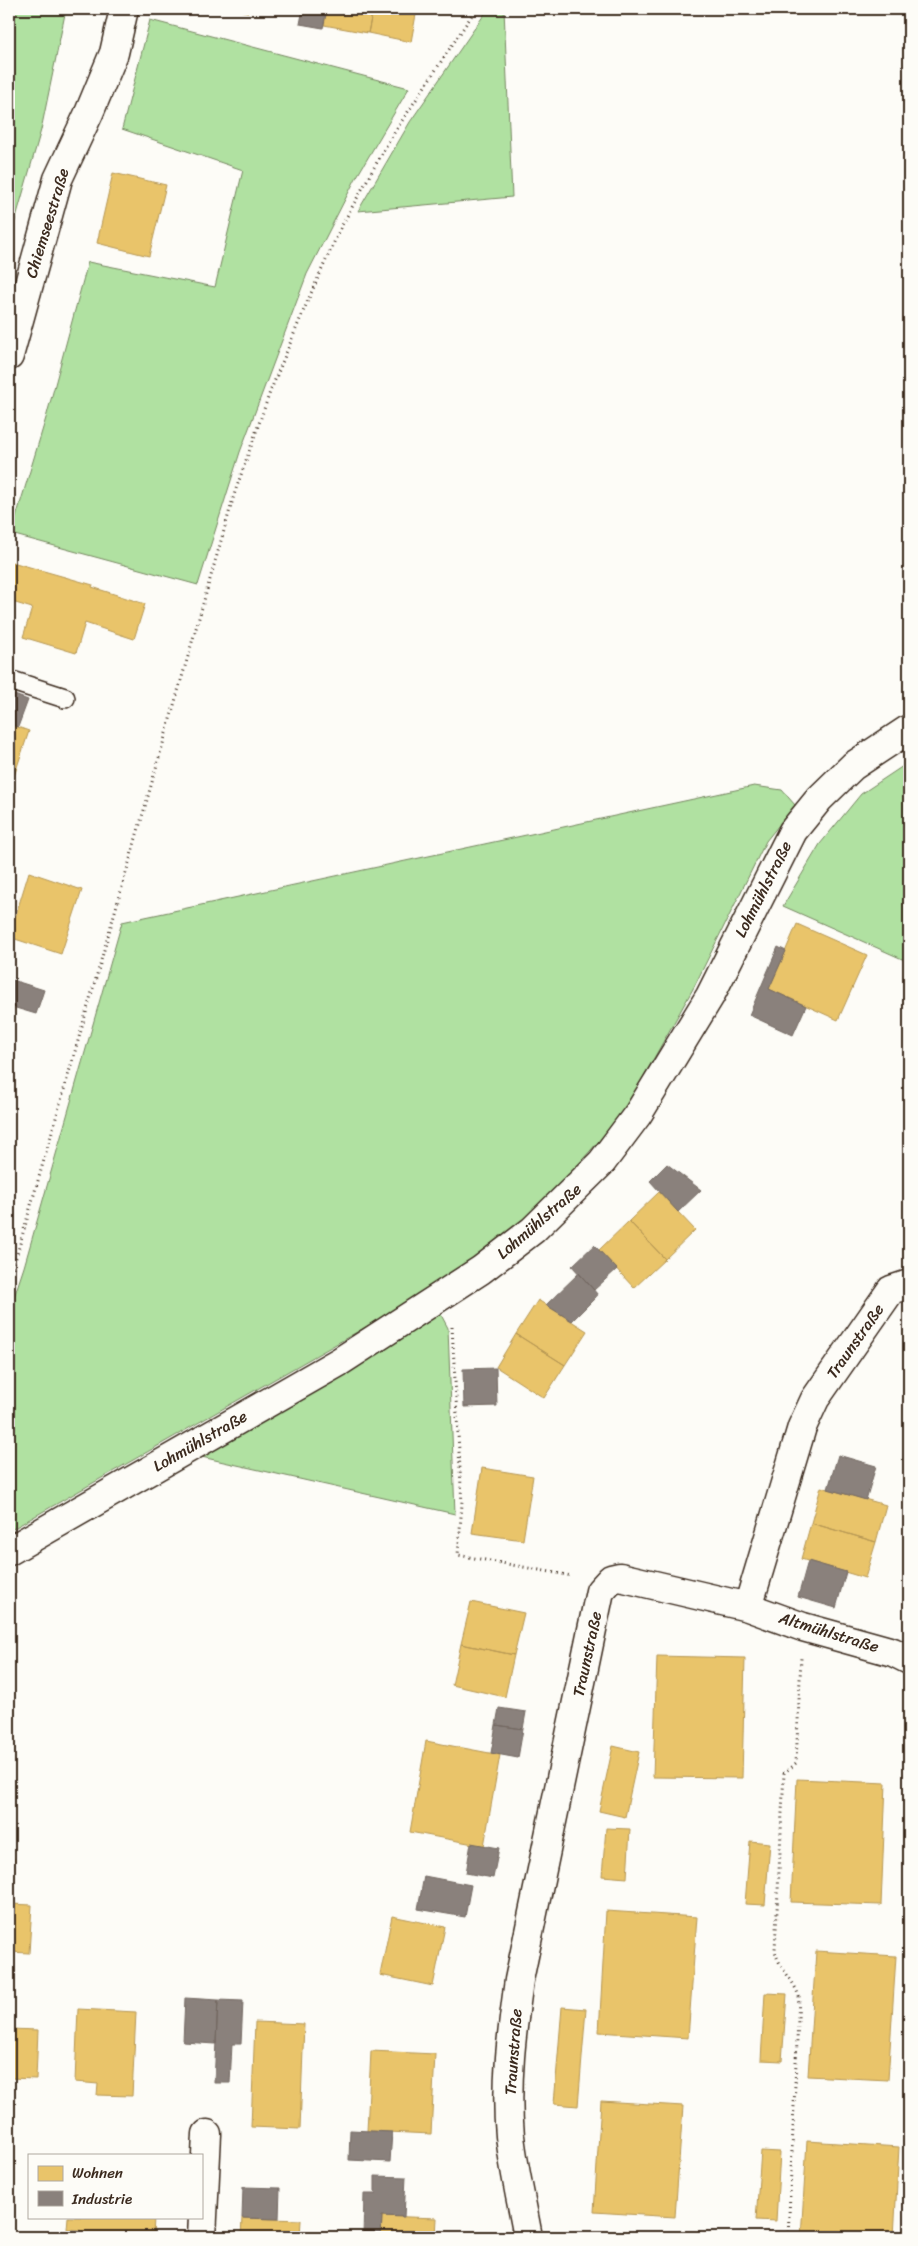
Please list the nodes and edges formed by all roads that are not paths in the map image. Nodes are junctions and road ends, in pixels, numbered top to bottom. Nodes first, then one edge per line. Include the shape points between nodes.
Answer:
1 (124, 9) edge
2 (9, 356) edge
3 (9, 680) edge
4 (65, 698) dead end
5 (909, 729) edge
6 (909, 1284) edge
7 (9, 1551) edge
8 (748, 1606) junction
9 (909, 1660) edge
10 (207, 2134) dead end
11 (202, 2237) edge
12 (528, 2237) edge

1 - 2 street, Chiemseestraße via 114,53 58,179
3 - 4 lane
5 - 7 street, Lohmühlstraße via 853,766 819,799 793,831 710,996 638,1114 602,1162 533,1230 436,1301 339,1362
6 - 8 street, Traunstraße via 891,1290 815,1399 802,1426
8 - 9 street, Altmühlstraße via 803,1627 894,1652
8 - 12 street, Traunstraße via 620,1577 611,1579 600,1591 519,1980 511,2039 510,2135
10 - 11 street

